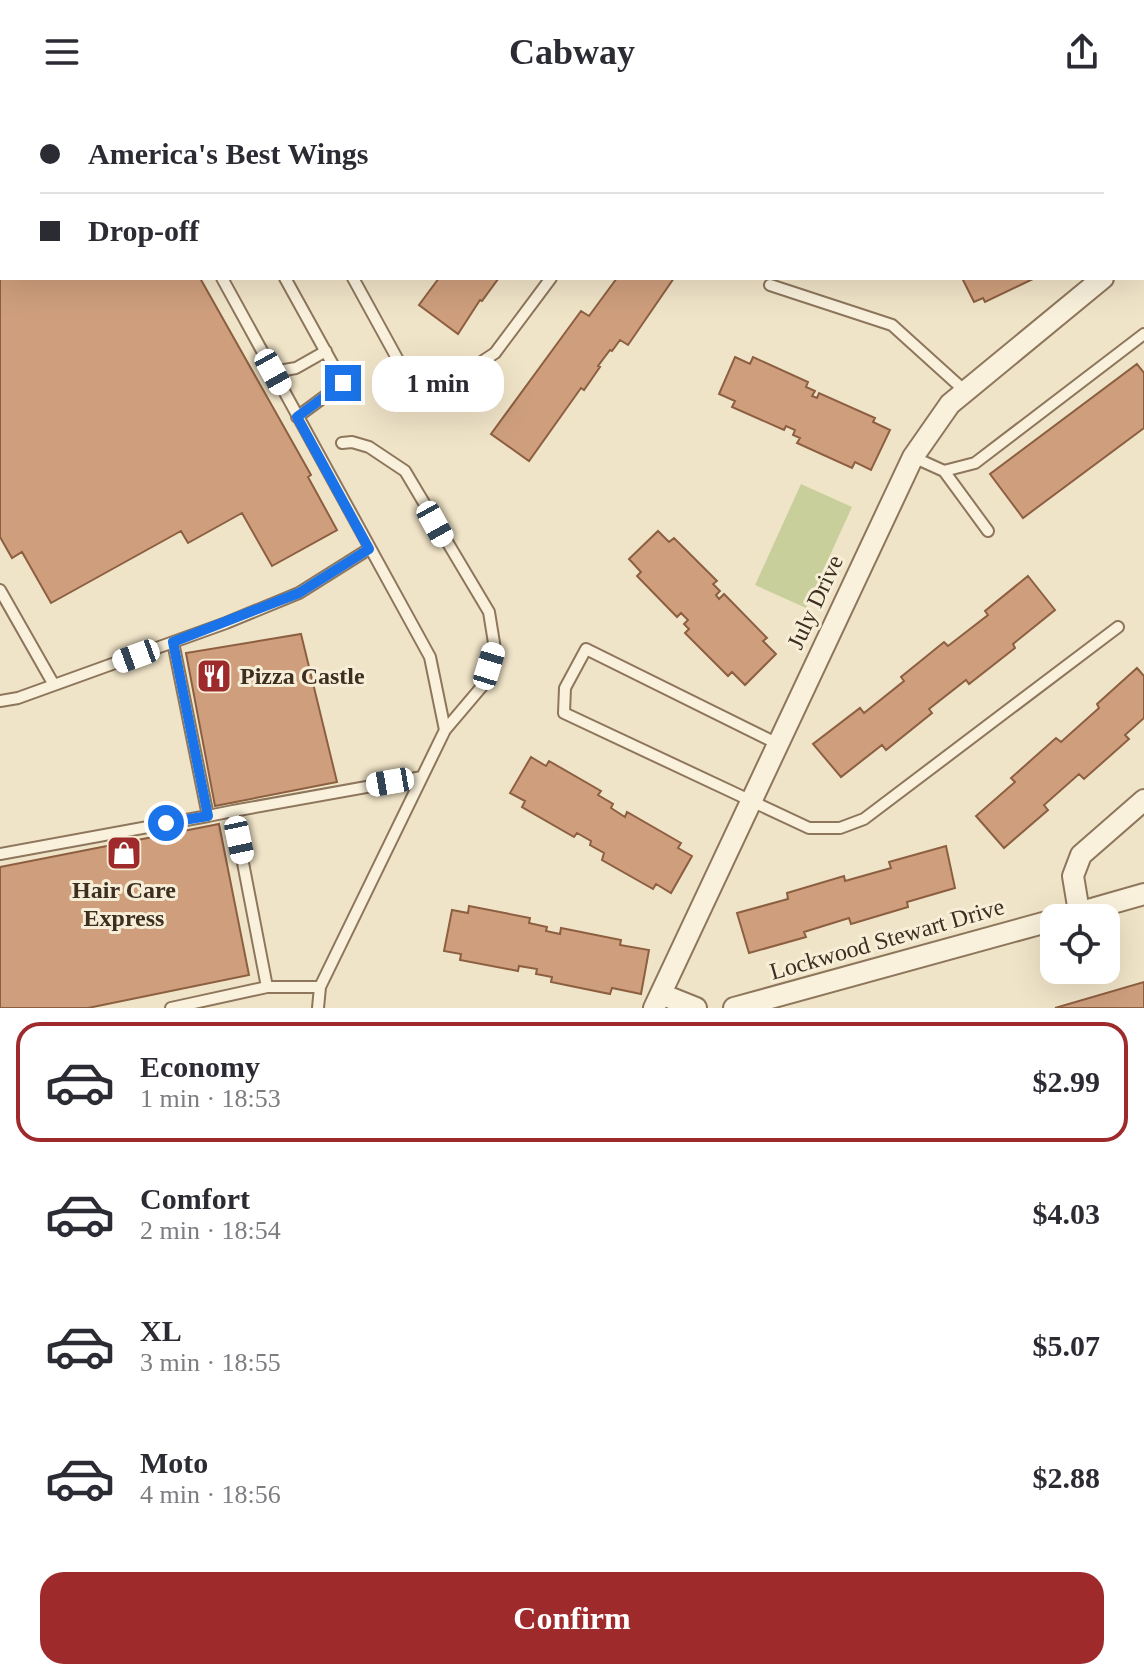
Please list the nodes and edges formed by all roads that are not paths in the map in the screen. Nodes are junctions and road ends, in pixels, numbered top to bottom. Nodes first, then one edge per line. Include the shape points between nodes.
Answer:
1 (223, 280) edge
2 (286, 280) edge
3 (354, 280) edge
4 (550, 280) edge
5 (1101, 280) edge
6 (770, 285) dead end
7 (1144, 334) edge
8 (326, 351) junction
9 (273, 372) junction
10 (965, 391) junction
11 (297, 417) junction
12 (342, 443) dead end
13 (913, 457) junction
14 (944, 471) junction
15 (988, 531) dead end
16 (369, 549) junction
17 (0, 590) edge
18 (1118, 627) dead end
19 (173, 642) junction
20 (54, 685) junction
21 (0, 701) edge
22 (445, 730) junction
23 (778, 744) junction
24 (422, 777) junction
25 (1144, 800) edge
26 (751, 803) junction
27 (233, 811) junction
28 (208, 816) junction
29 (0, 854) edge
30 (1144, 894) edge
31 (1067, 904) edge
32 (1109, 904) edge
33 (1040, 924) edge
34 (267, 987) junction
35 (320, 987) junction
36 (658, 1001) edge
37 (171, 1008) edge
38 (318, 1008) edge
39 (696, 1008) edge
40 (734, 1008) edge

1 - 9 lane
2 - 8 lane
3 - 4 lane via 421,402 495,353
5 - 10 street, July Drive
6 - 10 lane via 892,325
7 - 14 lane via 975,463
8 - 9 lane via 296,368
8 - 11 lane via 343,383
9 - 11 lane
10 - 13 street, July Drive
11 - 16 lane
12 - 22 lane via 369,447 405,471 489,612 495,649 484,684
13 - 14 lane
13 - 23 street, July Drive
14 - 15 lane
16 - 19 lane via 299,593
16 - 22 lane via 430,657
17 - 20 lane
18 - 26 lane via 864,819 840,828 809,828
19 - 20 lane
19 - 28 lane
20 - 21 lane
22 - 24 lane
23 - 26 street, July Drive
23 - 26 lane via 586,649 565,688 564,713
24 - 27 lane
24 - 35 lane
25 - 31 street via 1081,855
26 - 36 street, July Drive
27 - 28 lane
27 - 34 lane
28 - 29 lane
30 - 32 street, Lockwood Stewart Drive
33 - 40 street, Lockwood Stewart Drive
34 - 35 lane
34 - 37 lane
35 - 38 lane
36 - 39 street

